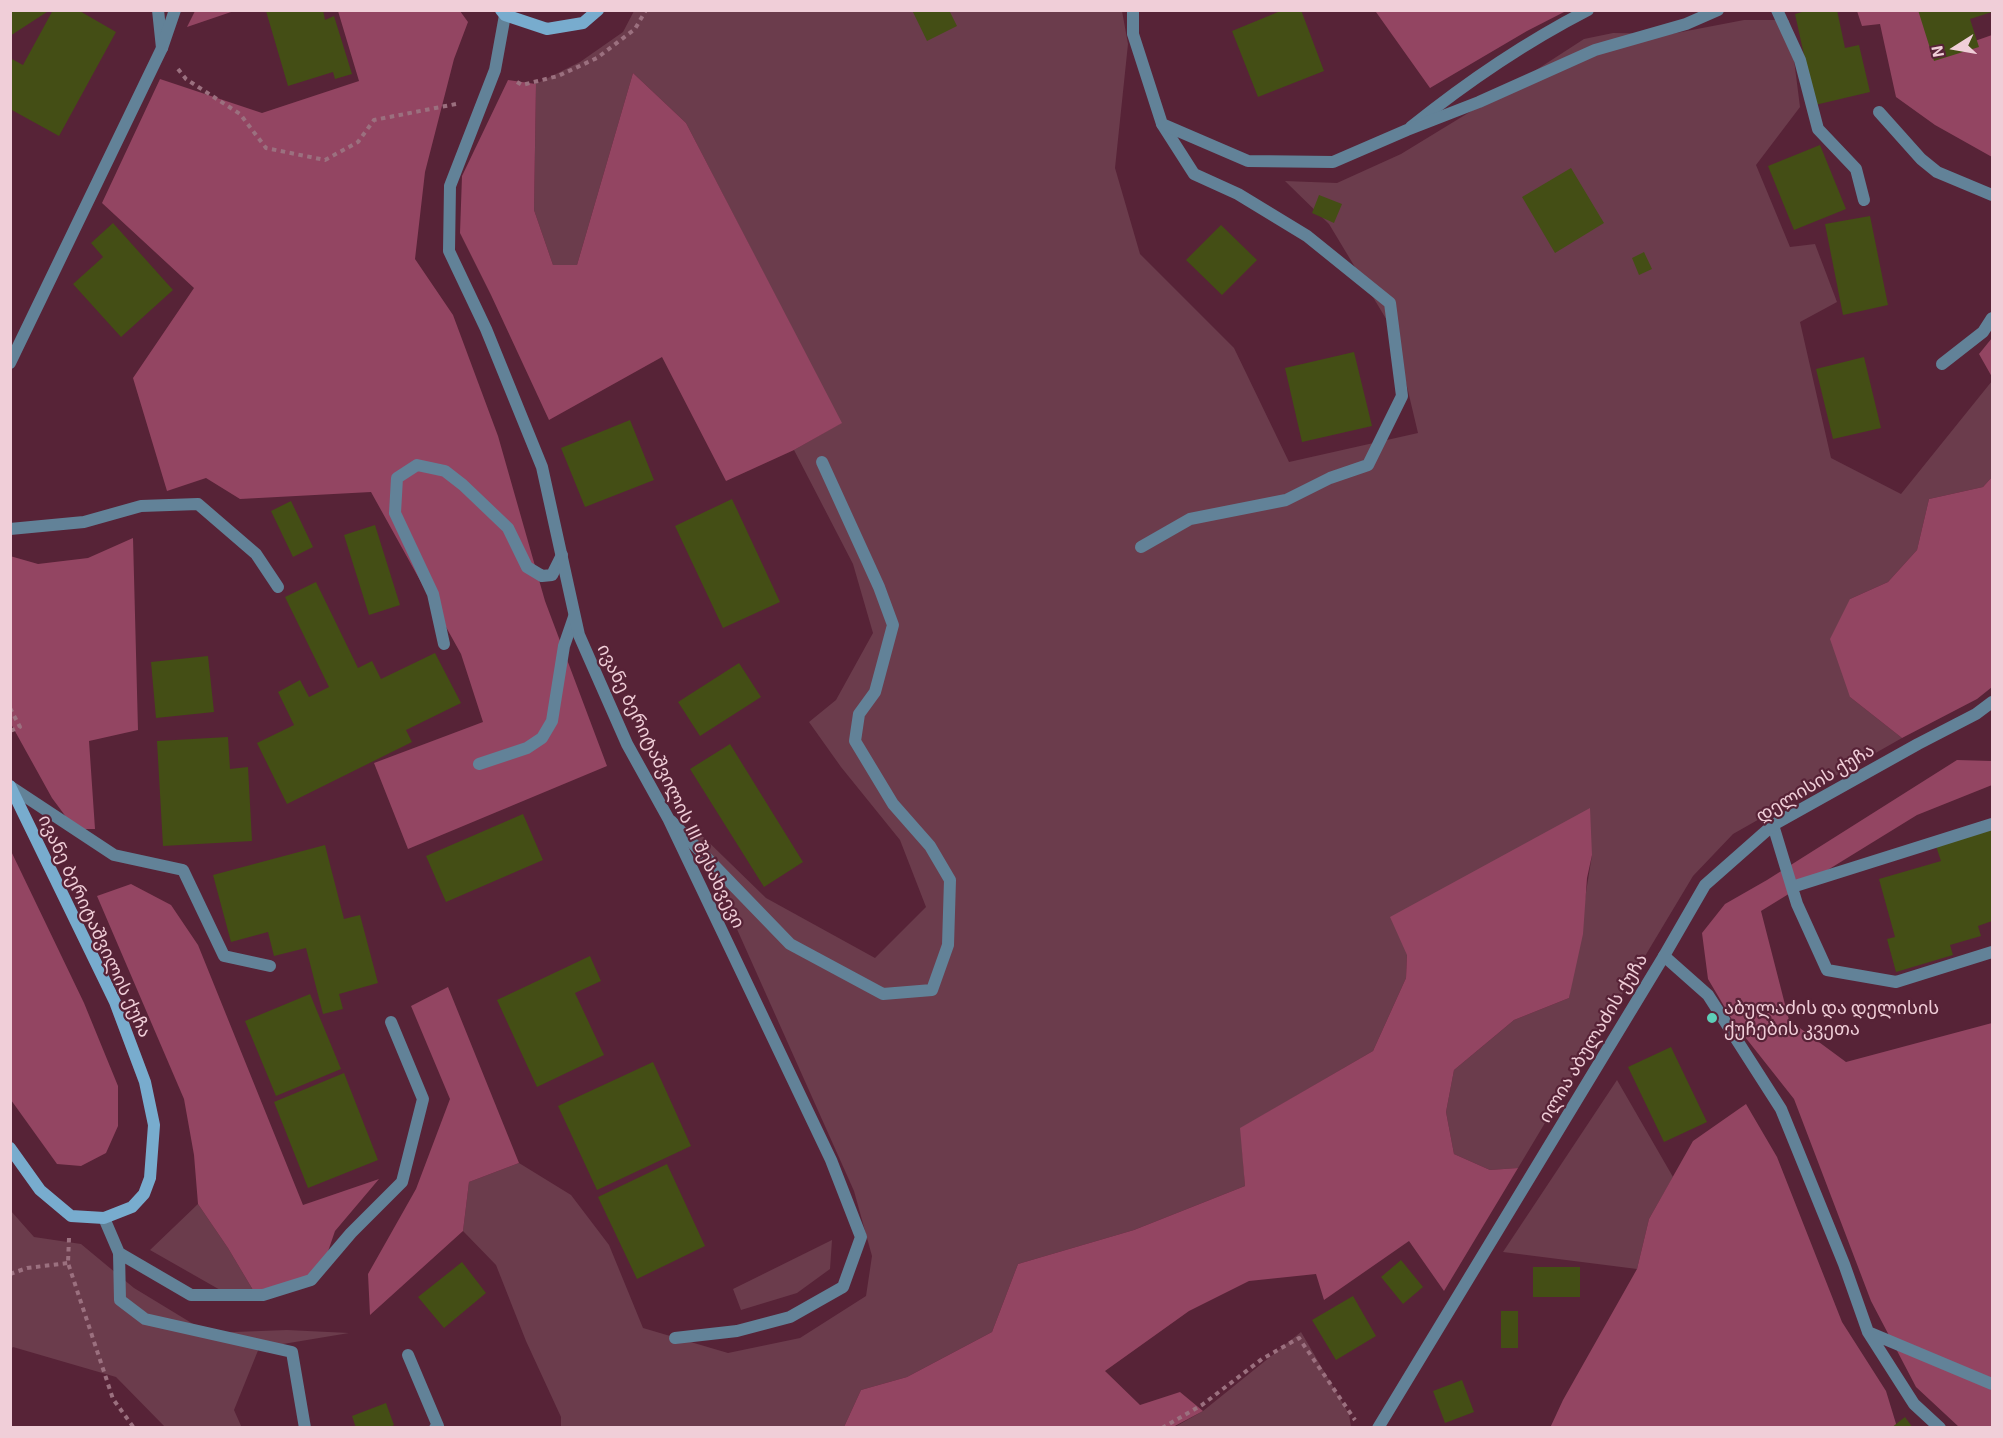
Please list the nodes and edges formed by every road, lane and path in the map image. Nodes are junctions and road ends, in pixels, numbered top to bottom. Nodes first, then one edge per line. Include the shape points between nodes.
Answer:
1 (158, 10) edge
2 (175, 10) edge
3 (598, 10) edge
4 (648, 10) edge
5 (1133, 10) edge
6 (1588, 10) edge
7 (1718, 10) edge
8 (1777, 10) edge
9 (503, 13) edge
10 (162, 48) junction
11 (495, 70) junction
12 (486, 98) junction
13 (1879, 112) dead end
14 (1162, 124) junction
15 (1407, 130) junction
16 (1992, 195) edge
17 (1864, 200) dead end
18 (1992, 318) edge
19 (10, 363) edge
20 (1942, 364) dead end
21 (822, 462) dead end
22 (10, 529) edge
23 (1141, 547) dead end
24 (562, 555) junction
25 (278, 587) dead end
26 (574, 617) junction
27 (444, 645) dead end
28 (1992, 702) edge
29 (10, 708) edge
30 (10, 731) edge
31 (478, 764) dead end
32 (11, 787) edge
33 (668, 818) junction
34 (1992, 824) edge
35 (1773, 825) junction
36 (1792, 887) junction
37 (1992, 952) edge
38 (1664, 956) junction
39 (270, 966) dead end
40 (391, 1022) dead end
41 (10, 1148) edge
42 (70, 1216) junction
43 (104, 1218) junction
44 (119, 1253) junction
45 (68, 1263) junction
46 (10, 1274) edge
47 (1868, 1332) junction
48 (675, 1338) dead end
49 (408, 1355) dead end
50 (1992, 1384) edge
51 (134, 1428) edge
52 (305, 1428) edge
53 (435, 1428) edge
54 (1162, 1428) edge
55 (1360, 1428) edge
56 (1378, 1428) edge
57 (1940, 1428) edge

1 - 10 street
2 - 10 street
3 - 9 main road via 583,23 547,29
4 - 11 path via 635,29 597,58 558,76 522,85
5 - 14 street via 1133,34
6 - 15 street via 1466,83
7 - 15 street via 1686,24 1595,50
8 - 17 street via 1800,60 1818,129 1856,169
9 - 11 street, ივანე ბერიტაშვილის III შესახვევი
10 - 12 path via 186,79 240,114 266,148 325,160 358,142 374,120
10 - 19 street
11 - 12 street, ივანე ბერიტაშვილის III შესახვევი
12 - 24 street, ივანე ბერიტაშვილის III შესახვევი via 450,186 449,251 486,329 542,467
13 - 16 street via 1937,172
14 - 15 street via 1248,161 1333,162
14 - 23 street via 1194,174 1238,194 1307,236 1390,303 1402,396 1368,465 1286,500 1190,519
18 - 20 street via 1983,332
21 - 33 street via 893,625 875,692 859,714 855,741 893,804 930,846 950,880 948,945 932,990 883,994 790,944
22 - 25 street via 84,522 141,506 198,504 256,554
24 - 26 street, ივანე ბერიტაშვილის III შესახვევი
24 - 27 street via 552,575 542,576 527,567 508,528 464,484 445,471 417,465 397,478 395,513 433,594
26 - 31 street via 564,646 552,721 542,738 527,748
26 - 33 street, ივანე ბერიტაშვილის III შესახვევი via 627,744
28 - 35 street, დელისის ქუჩა
29 - 30 path via 20,727
32 - 39 street via 114,855 183,870 224,956
32 - 43 main road, ივანე ბერიტაშვილის ქუჩა via 115,1002 146,1082 154,1125 150,1178 144,1194 132,1207
33 - 48 street, ივანე ბერიტაშვილის III შესახვევი via 831,1160 861,1237 843,1287 790,1317 737,1331
34 - 36 street
35 - 36 street
35 - 38 street, დელისის ქუჩა via 1705,885
36 - 37 street via 1827,969 1896,982
38 - 47 street, ილია აბულაძის ქუჩა via 1708,995 1781,1109
38 - 56 street, ილია აბულაძის ქუჩა
40 - 44 street via 423,1099 402,1182 311,1280 263,1295 191,1295
41 - 42 main road via 40,1190
42 - 43 main road, ივანე ბერიტაშვილის ქუჩა
42 - 45 path
43 - 44 street
44 - 52 street via 120,1300 145,1319 292,1352
45 - 46 path
45 - 51 path via 113,1399
47 - 50 street
47 - 57 street, ილია აბულაძის ქუჩა via 1914,1404
49 - 53 street via 438,1425
54 - 55 path via 1299,1338

